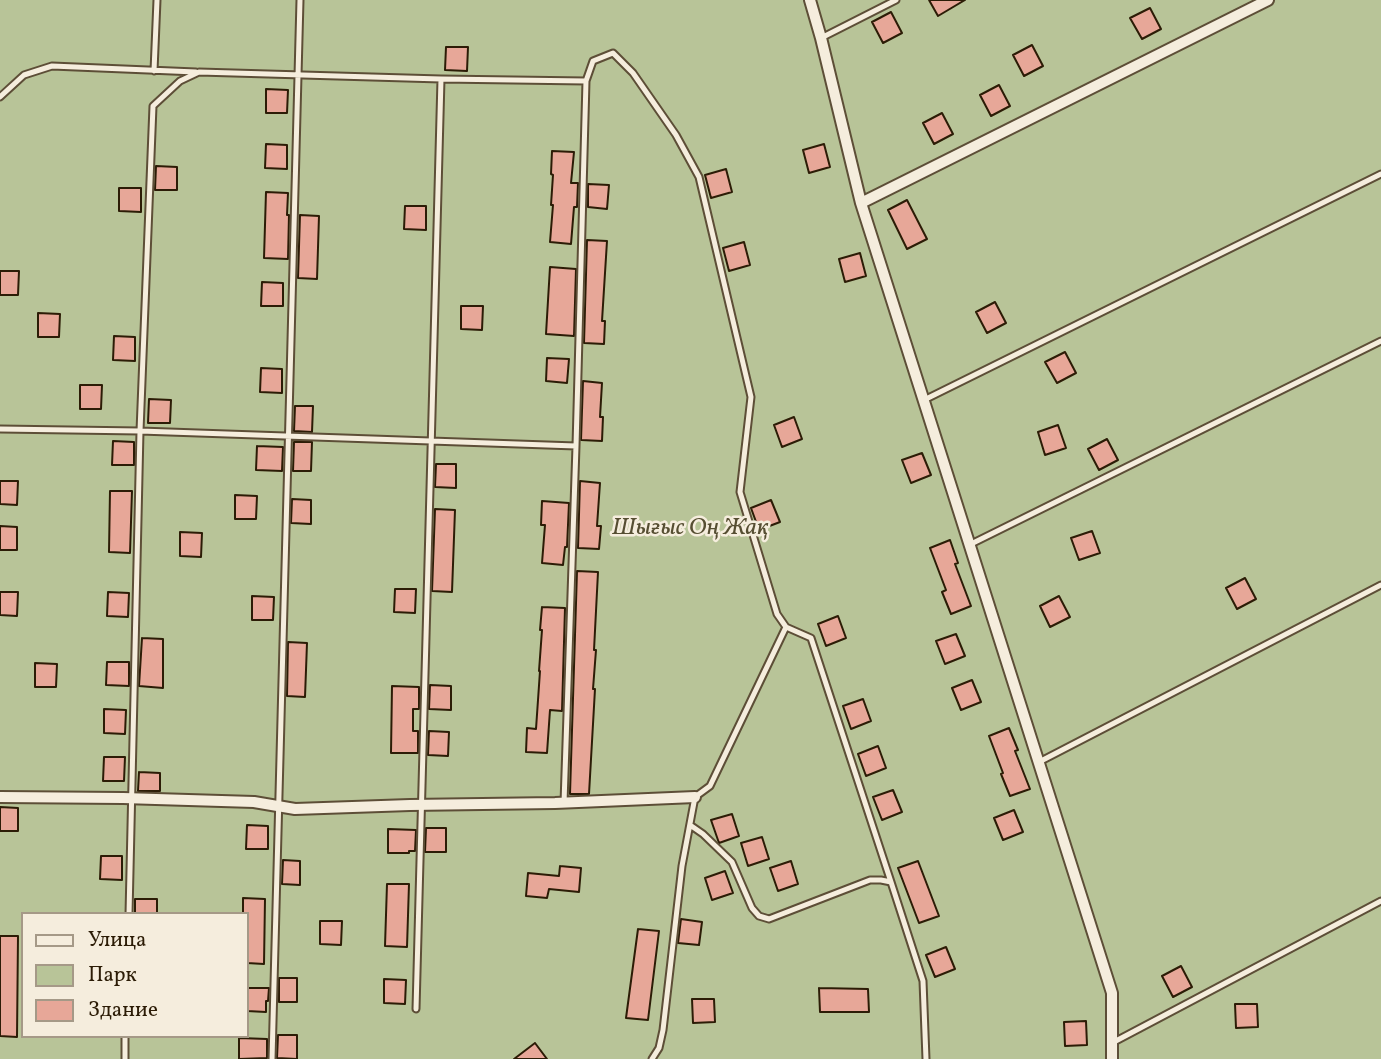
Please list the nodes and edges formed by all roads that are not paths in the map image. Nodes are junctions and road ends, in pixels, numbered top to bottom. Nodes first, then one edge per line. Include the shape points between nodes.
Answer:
1 (157, 0) edge
2 (300, 0) edge
3 (810, 0) edge
4 (896, 0) edge
5 (1268, 0) edge
6 (821, 38) junction
7 (154, 71) junction
8 (199, 72) junction
9 (297, 76) junction
10 (441, 79) junction
11 (586, 81) junction
12 (0, 97) edge
13 (1381, 174) edge
14 (861, 202) junction
15 (1381, 341) edge
16 (924, 400) junction
17 (0, 429) edge
18 (140, 431) junction
19 (288, 437) junction
20 (432, 442) junction
21 (576, 446) junction
22 (970, 545) junction
23 (1381, 585) edge
24 (786, 627) junction
25 (1038, 763) junction
26 (0, 797) edge
27 (695, 797) junction
28 (132, 799) junction
29 (564, 803) junction
30 (422, 805) junction
31 (278, 806) junction
32 (690, 825) junction
33 (891, 882) junction
34 (1381, 901) edge
35 (129, 912) edge
36 (416, 1009) dead end
37 (125, 1038) edge
38 (1112, 1043) junction
39 (125, 1059) edge
40 (272, 1059) edge
41 (652, 1059) edge
42 (926, 1059) edge
43 (1112, 1059) edge

1 - 7 lane
2 - 9 lane
3 - 6 street
4 - 6 lane
5 - 14 street
6 - 14 street
7 - 8 lane
7 - 12 lane via 52,66 24,75
8 - 9 lane
8 - 18 lane via 180,80 153,106
9 - 10 lane
9 - 19 lane
10 - 11 lane
10 - 20 lane
11 - 21 lane
11 - 24 lane via 593,61 613,53 633,73 676,135 699,177 751,397 740,492 777,614
13 - 16 lane
14 - 16 street
15 - 22 lane
16 - 22 street
17 - 18 lane
18 - 19 lane
18 - 28 lane
19 - 20 lane
19 - 31 lane
20 - 21 lane
20 - 30 lane
21 - 29 lane
22 - 25 street
23 - 25 lane
24 - 27 lane via 710,786
24 - 33 lane via 811,638
25 - 38 street via 1112,993
26 - 28 street
27 - 29 street
27 - 32 lane
28 - 31 street
28 - 35 lane
29 - 30 street
30 - 31 street
30 - 36 lane
31 - 40 lane
32 - 33 lane via 732,862 752,908 769,919 870,880
32 - 41 lane via 663,1030
33 - 42 lane via 923,981
34 - 38 lane
37 - 39 lane
38 - 43 street

